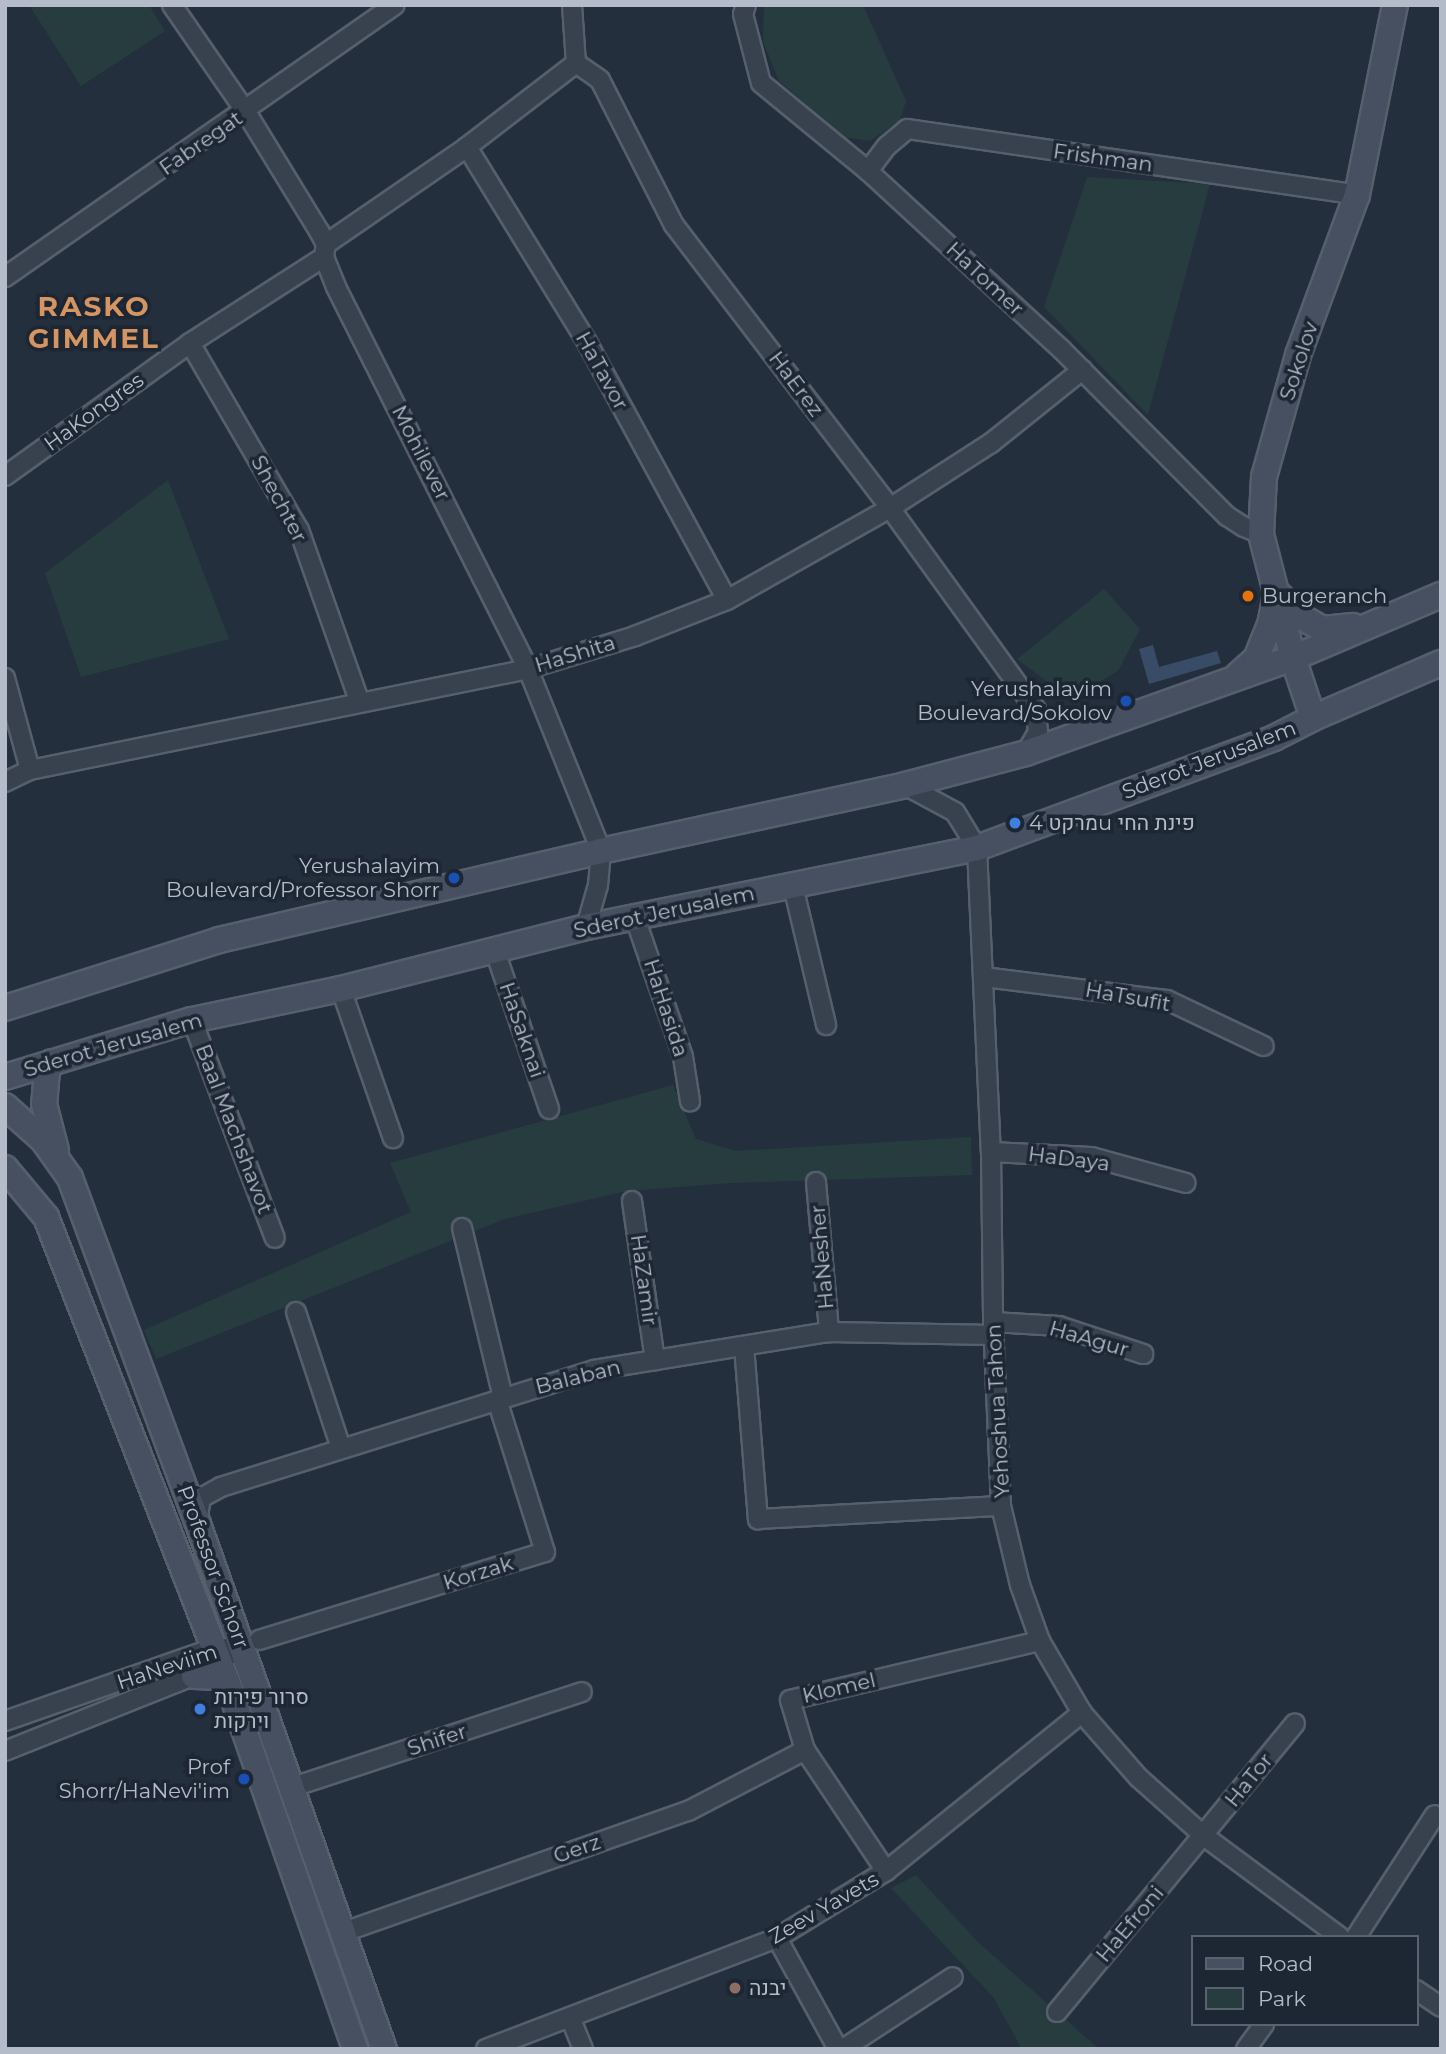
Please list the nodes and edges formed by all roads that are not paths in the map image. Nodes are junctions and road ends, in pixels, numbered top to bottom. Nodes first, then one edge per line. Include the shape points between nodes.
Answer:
1 (172, 5) edge
2 (395, 5) edge
3 (572, 5) edge
4 (746, 5) edge
5 (1395, 5) edge
6 (576, 63) junction
7 (246, 112) junction
8 (467, 147) junction
9 (868, 171) junction
10 (1357, 195) junction
11 (325, 250) junction
12 (5, 277) edge
13 (190, 343) junction
14 (1082, 370) junction
15 (5, 476) edge
16 (890, 508) junction
17 (1261, 534) junction
18 (1276, 593) junction
19 (1441, 595) edge
20 (727, 600) junction
21 (1372, 625) junction
22 (1293, 658) junction
23 (1441, 663) edge
24 (528, 669) junction
25 (5, 678) edge
26 (1233, 680) junction
27 (360, 703) junction
28 (1313, 718) junction
29 (1026, 753) junction
30 (30, 770) junction
31 (5, 782) edge
32 (905, 785) junction
33 (977, 848) junction
34 (601, 851) junction
35 (793, 886) junction
36 (635, 918) junction
37 (586, 928) junction
38 (495, 951) junction
39 (984, 977) junction
40 (341, 989) junction
41 (5, 1008) edge
42 (192, 1020) junction
43 (826, 1025) dead end
44 (1264, 1046) dead end
45 (52, 1062) junction
46 (5, 1077) edge
47 (690, 1101) dead end
48 (5, 1106) edge
49 (549, 1109) dead end
50 (393, 1138) dead end
51 (991, 1152) junction
52 (60, 1160) junction
53 (5, 1168) edge
54 (816, 1182) dead end
55 (1186, 1183) dead end
56 (632, 1201) dead end
57 (462, 1228) dead end
58 (275, 1238) dead end
59 (296, 1312) dead end
60 (994, 1328) junction
61 (828, 1332) junction
62 (744, 1346) junction
63 (1143, 1354) dead end
64 (655, 1360) junction
65 (500, 1399) junction
66 (341, 1448) junction
67 (1001, 1506) junction
68 (197, 1521) junction
69 (1040, 1641) junction
70 (250, 1643) junction
71 (220, 1665) junction
72 (194, 1676) joint
73 (582, 1692) dead end
74 (1082, 1713) junction
75 (5, 1721) edge
76 (1295, 1723) dead end
77 (805, 1750) junction
78 (5, 1751) edge
79 (293, 1787) junction
80 (1435, 1815) dead end
81 (1204, 1836) junction
82 (886, 1871) junction
83 (341, 1933) junction
84 (1333, 1935) edge
85 (1357, 1935) edge
86 (777, 1938) junction
87 (953, 1977) dead end
88 (1418, 1991) edge
89 (1441, 2007) edge
90 (1057, 2012) dead end
91 (570, 2017) junction
92 (1263, 2026) edge
93 (355, 2049) edge
94 (384, 2049) edge
95 (486, 2049) edge
96 (583, 2049) edge
97 (841, 2049) edge
98 (1246, 2049) edge

1 - 7 street, Mohilever
2 - 7 street, Fabregat
3 - 6 street
4 - 9 street, HaTomer via 743,13 761,83
5 - 10 main road, Sokolov
6 - 8 street, HaKongres
6 - 16 street, HaErez via 600,80 674,225
7 - 11 street, Mohilever
7 - 12 street, Fabregat
8 - 11 street, HaKongres
8 - 20 street, HaTavor via 588,344
9 - 10 street, Frishman via 907,129
9 - 14 street, HaTomer
10 - 17 main road, Sokolov via 1295,367 1264,477
11 - 13 street, HaKongres
11 - 24 street, Mohilever
13 - 15 street, HaKongres
13 - 27 street, Shechter via 299,530
14 - 16 street, HaShita via 991,443
14 - 17 street, HaTomer via 1227,516
16 - 20 street, HaShita
16 - 29 street, HaErez via 1035,710 1038,732
17 - 18 main road, Sokolov
18 - 21 main road via 1323,629
18 - 22 main road, Sokolov
18 - 26 main road via 1270,625 1256,659
19 - 21 main road
20 - 24 street, HaShita via 635,636
21 - 22 main road
22 - 26 main road
22 - 28 main road, Sokolov
23 - 28 main road, Sderot Jerusalem
24 - 27 street, HaShita
24 - 34 street, Mohilever
25 - 30 street
26 - 29 main road
27 - 30 street, HaShita
28 - 33 main road, Sderot Jerusalem via 1274,738
29 - 32 main road
30 - 31 street, HaShita
32 - 33 street, Yehoshua Tahon via 955,812
32 - 34 main road
33 - 35 main road, Sderot Jerusalem
33 - 39 street, Yehoshua Tahon
34 - 37 street, Mohilever via 598,885
34 - 41 main road via 219,940
35 - 36 main road, Sderot Jerusalem
35 - 43 street
36 - 37 main road, Sderot Jerusalem
36 - 47 street, HaHasida via 683,1057
37 - 38 main road, Sderot Jerusalem
38 - 40 main road, Sderot Jerusalem
38 - 49 street, HaSaknai
39 - 44 street, HaTsufit via 1167,1000
39 - 51 street, Yehoshua Tahon
40 - 42 main road, Sderot Jerusalem
40 - 50 street
42 - 45 main road, Sderot Jerusalem
42 - 58 street, Baal Machshavot
45 - 46 main road, Sderot Jerusalem
45 - 52 main road via 44,1104
48 - 52 main road, Professor Schorr
51 - 55 street, HaDaya via 1091,1157
51 - 60 street, Yehoshua Tahon
52 - 68 main road, Professor Schorr
53 - 71 main road, Professor Schorr via 46,1217
54 - 61 street, HaNesher
56 - 64 street, HaZamir
57 - 65 street
59 - 66 street
60 - 61 street, Balaban
60 - 63 street, HaAgur via 1059,1326
60 - 67 street, Yehoshua Tahon
61 - 62 street, Balaban
62 - 64 street, Balaban
62 - 67 street via 758,1519
64 - 65 street, Balaban via 594,1370
65 - 66 street, Balaban
65 - 70 street, Korzak via 545,1552
66 - 68 street, Balaban via 205,1493
67 - 69 street, Yehoshua Tahon via 1020,1585
68 - 70 main road, Professor Schorr
69 - 74 street, Yehoshua Tahon
69 - 77 street, Klomel via 790,1700
70 - 71 street, HaNeviim
70 - 79 main road, Professor Schorr
71 - 72 main road via 220,1677
71 - 75 street, HaNeviim
71 - 93 main road, Professor Schorr
72 - 78 street, HaNeviim
73 - 79 street, Shifer
74 - 81 street, Yehoshua Tahon via 1139,1778
74 - 82 street, Zeev Yavets
76 - 81 street, HaTor
77 - 82 street, Klomel
77 - 83 street, Gerz via 688,1811
79 - 83 main road, Professor Schorr
80 - 85 street
81 - 84 street, Yehoshua Tahon
81 - 90 street, HaEfroni
82 - 86 street, Zeev Yavets
83 - 94 main road, Professor Schorr
86 - 91 street, Zeev Yavets
86 - 97 street
87 - 97 street
88 - 89 street
91 - 95 street, Zeev Yavets
91 - 96 street
92 - 98 street

